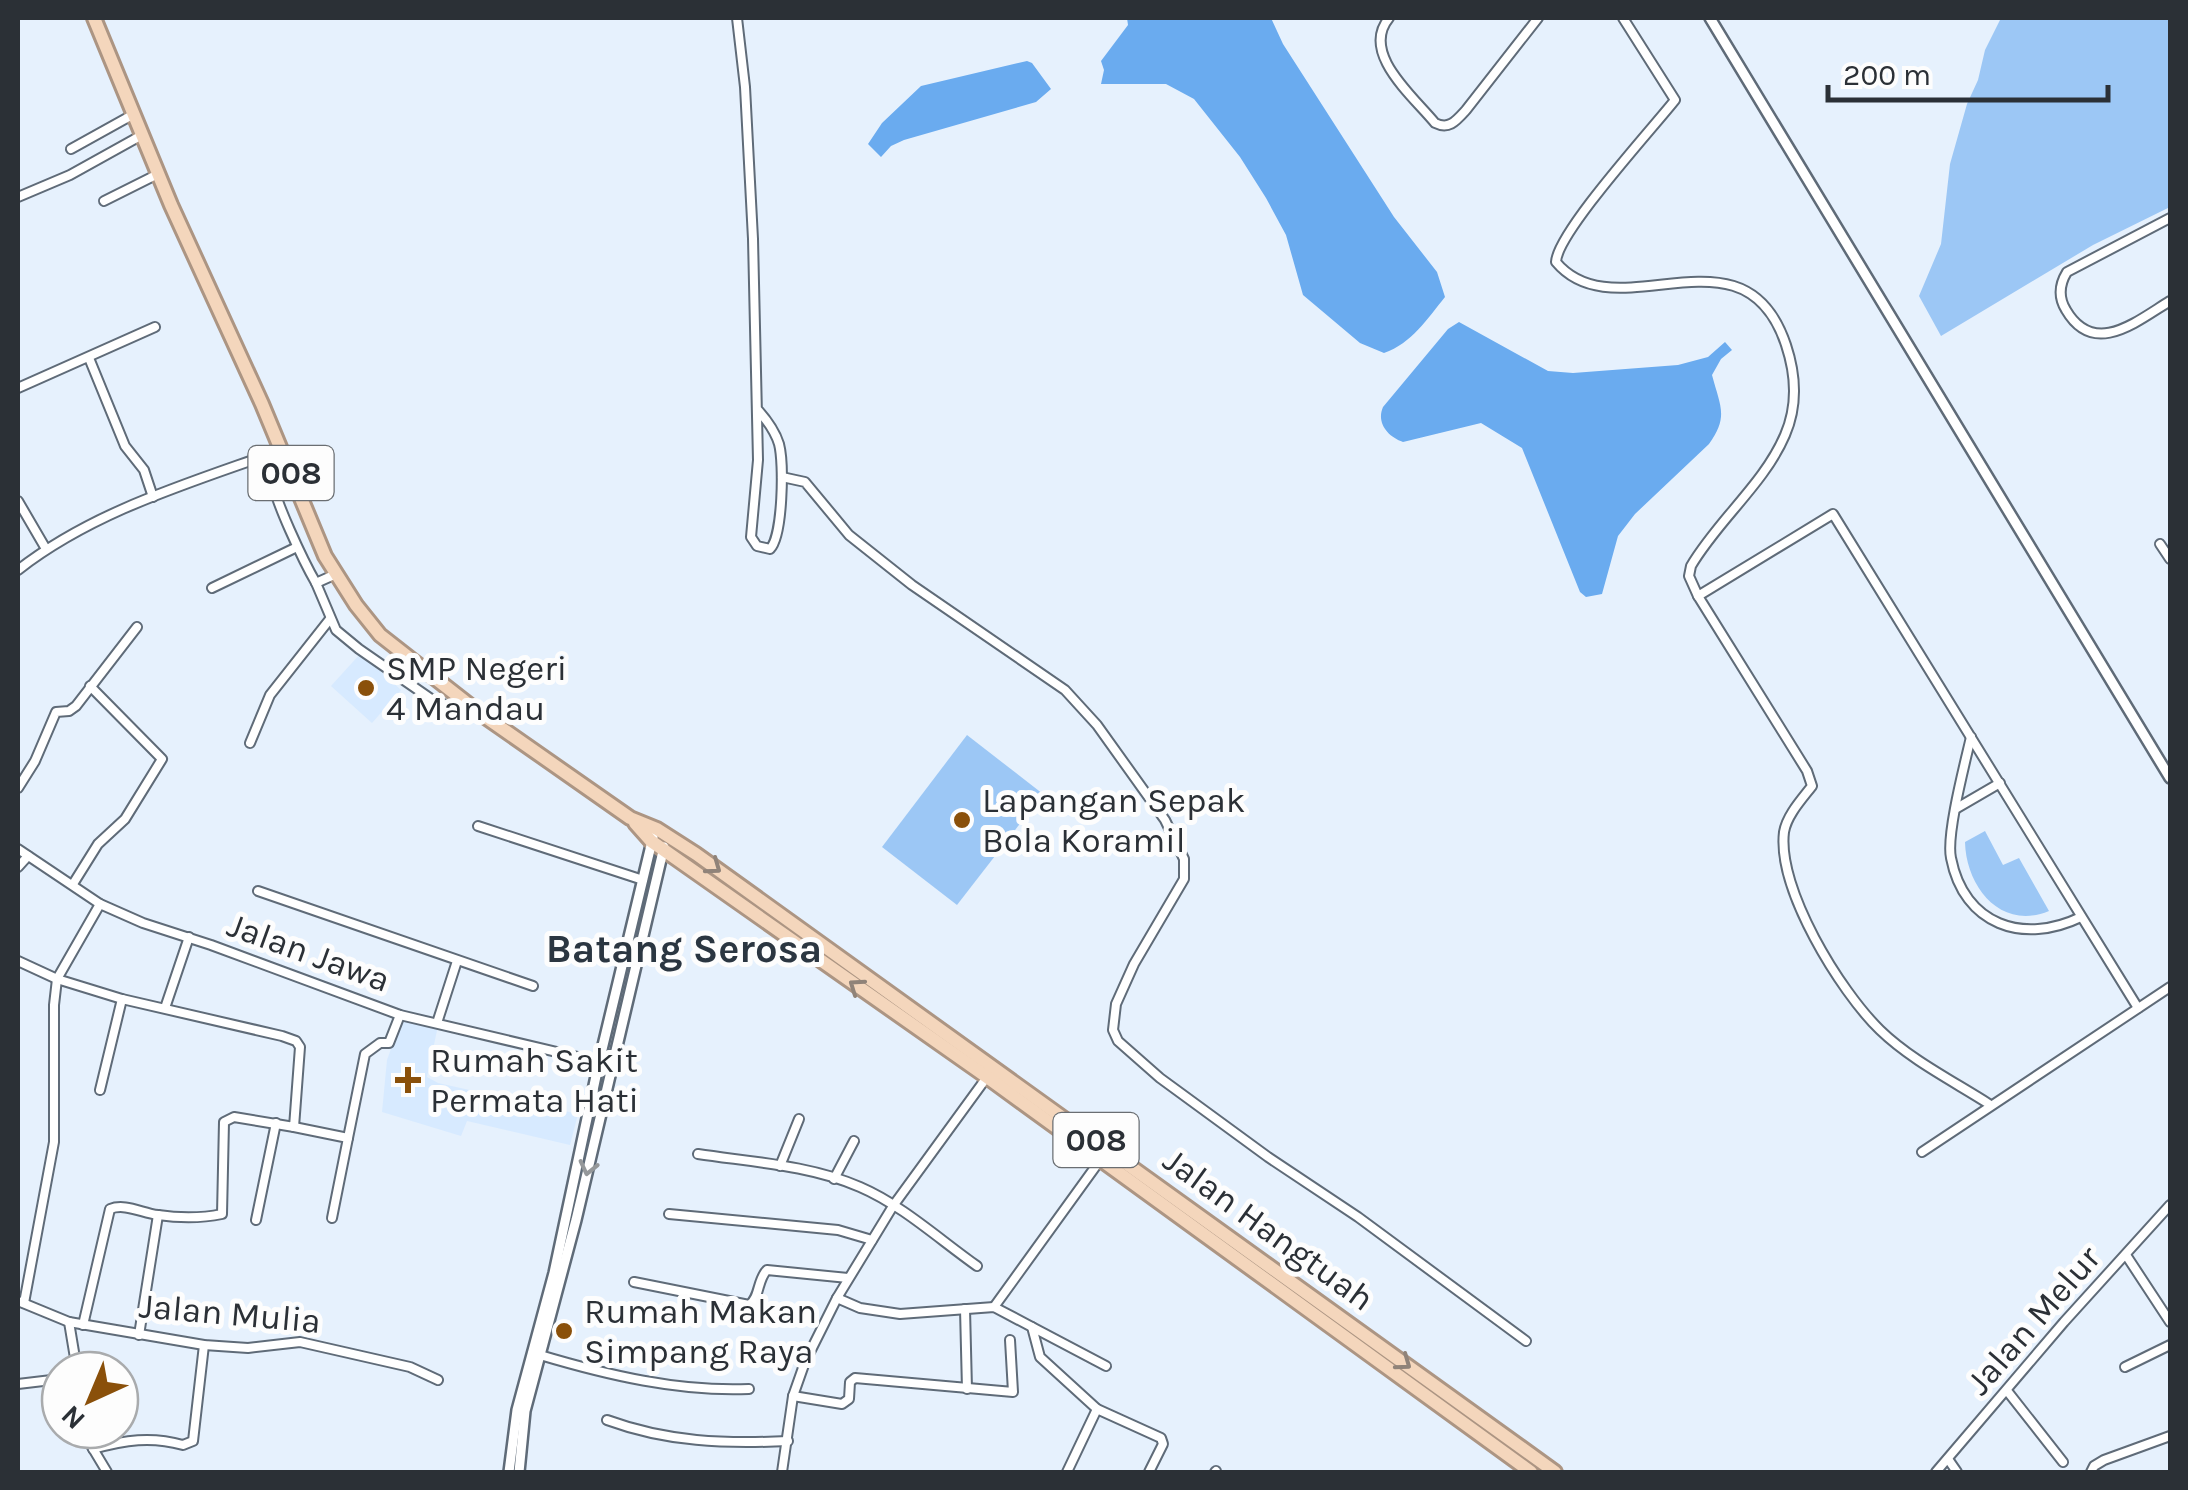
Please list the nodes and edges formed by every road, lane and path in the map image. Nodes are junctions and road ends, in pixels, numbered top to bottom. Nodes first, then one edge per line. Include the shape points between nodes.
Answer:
1 (94, 18) edge
2 (737, 18) edge
3 (1388, 18) edge
4 (1538, 18) edge
5 (1623, 18) edge
6 (1710, 18) edge
7 (134, 114) junction
8 (142, 134) junction
9 (70, 149) dead end
10 (158, 174) junction
11 (18, 197) edge
12 (104, 201) dead end
13 (2170, 218) edge
14 (2170, 302) edge
15 (155, 327) dead end
16 (89, 358) junction
17 (18, 388) edge
18 (757, 409) junction
19 (283, 454) junction
20 (782, 477) junction
21 (153, 497) junction
22 (18, 501) edge
23 (2160, 544) dead end
24 (297, 547) junction
25 (46, 549) junction
26 (2170, 559) edge
27 (18, 570) edge
28 (336, 574) junction
29 (316, 582) junction
30 (212, 588) dead end
31 (1698, 596) junction
32 (330, 619) junction
33 (137, 627) dead end
34 (90, 686) junction
35 (477, 711) junction
36 (1972, 737) junction
37 (250, 744) dead end
38 (2170, 778) edge
39 (2000, 783) junction
40 (18, 788) edge
41 (1958, 808) junction
42 (478, 826) dead end
43 (660, 839) junction
44 (18, 848) edge
45 (28, 856) junction
46 (18, 867) edge
47 (643, 880) junction
48 (73, 884) junction
49 (258, 891) dead end
50 (100, 904) junction
51 (2080, 917) junction
52 (189, 938) junction
53 (457, 960) junction
54 (18, 961) edge
55 (58, 979) junction
56 (532, 986) dead end
57 (2170, 988) edge
58 (122, 999) junction
59 (895, 1004) junction
60 (164, 1008) junction
61 (2138, 1008) junction
62 (400, 1015) junction
63 (611, 1016) junction
64 (622, 1018) junction
65 (437, 1023) junction
66 (599, 1062) junction
67 (987, 1077) junction
68 (100, 1090) dead end
69 (1989, 1104) junction
70 (799, 1119) dead end
71 (276, 1123) junction
72 (294, 1126) junction
73 (348, 1138) junction
74 (854, 1141) dead end
75 (1922, 1152) dead end
76 (698, 1154) dead end
77 (1101, 1159) junction
78 (780, 1166) junction
79 (834, 1179) junction
80 (2170, 1205) edge
81 (893, 1206) junction
82 (669, 1214) dead end
83 (158, 1215) junction
84 (332, 1218) dead end
85 (256, 1220) dead end
86 (872, 1240) junction
87 (2126, 1256) junction
88 (977, 1266) dead end
89 (848, 1278) junction
90 (634, 1282) dead end
91 (838, 1298) junction
92 (21, 1302) edge
93 (994, 1306) junction
94 (965, 1309) junction
95 (69, 1322) junction
96 (2170, 1322) edge
97 (82, 1325) junction
98 (1032, 1328) junction
99 (139, 1335) junction
100 (1010, 1340) dead end
101 (1526, 1341) dead end
102 (2170, 1345) edge
103 (204, 1346) junction
104 (74, 1350) edge
105 (540, 1356) junction
106 (1106, 1366) dead end
107 (2125, 1367) dead end
108 (438, 1380) dead end
109 (749, 1389) dead end
110 (967, 1389) junction
111 (2008, 1392) junction
112 (793, 1396) junction
113 (1097, 1409) junction
114 (607, 1420) dead end
115 (2170, 1436) edge
116 (140, 1440) edge
117 (788, 1442) junction
118 (1501, 1442) junction
119 (94, 1450) edge
120 (1948, 1459) junction
121 (2062, 1462) dead end
122 (107, 1472) edge
123 (509, 1472) edge
124 (520, 1472) edge
125 (782, 1472) edge
126 (1067, 1472) edge
127 (1149, 1472) edge
128 (1531, 1472) edge
129 (1555, 1472) edge
130 (1936, 1472) edge
131 (1958, 1472) edge
132 (2091, 1472) edge

1 - 7 highway, 008
2 - 18 street via 749,152
3 - 4 street via 1378,37 1380,52 1443,127 1466,110
5 - 31 street via 1675,100 1571,230 1556,262 1596,285 1732,284 1755,295 1782,333 1795,382 1780,446 1692,566
6 - 38 street
7 - 8 highway, 008
7 - 9 street
8 - 10 highway, 008
8 - 11 street
10 - 12 street
10 - 19 highway, 008
13 - 14 street via 2066,272 2060,292 2072,318 2099,336
15 - 16 street
16 - 17 street
16 - 21 street
18 - 20 street via 778,444
18 - 20 street via 751,538 763,549 777,540
19 - 21 street
19 - 24 street via 272,479
19 - 28 highway, 008
20 - 101 street via 805,482 849,535 1066,690 1165,820 1184,859 1184,879 1116,1004 1118,1041 1268,1158
21 - 25 street
22 - 25 street
23 - 26 street
24 - 29 street
24 - 30 street
25 - 27 street
28 - 29 street
28 - 35 highway, 008 via 380,635
29 - 32 street
31 - 36 street via 1833,514
31 - 69 street via 1807,770 1812,786 1785,827 1785,850 1794,890 1831,969 1882,1032
32 - 35 street via 358,649 436,703
32 - 37 street via 270,694
33 - 34 street
34 - 40 street via 72,709 56,712
34 - 48 street via 162,759 126,819 98,844
35 - 43 highway, Jalan Hangtuah / 008
36 - 39 street
36 - 41 street
39 - 41 street
39 - 51 street
41 - 51 street via 1950,857 1976,908 2020,931 2040,932
42 - 47 street
43 - 47 street
43 - 59 highway, Jalan Hangtuah / 008
43 - 64 street
44 - 45 street, Jalan Jawa
45 - 46 street
45 - 48 street, Jalan Jawa
47 - 63 street
48 - 50 street, Jalan Jawa
49 - 53 street
50 - 52 street, Jalan Jawa
50 - 55 street
51 - 61 street
52 - 60 street
52 - 62 street, Jalan Jawa
53 - 56 street
53 - 65 street
54 - 55 street
55 - 58 street
55 - 92 street via 54,1142
57 - 61 street
58 - 60 street
58 - 68 street
59 - 67 highway, Jalan Hangtuah / 008
59 -> 118 highway, Jalan Hangtuah / 008
60 - 72 street via 298,1044
61 - 69 street
62 - 65 street, Jalan Jawa
62 - 73 street via 389,1044 365,1054
63 - 64 street
63 - 66 street
64 -> 105 street
65 - 66 street, Jalan Jawa
66 - 123 street via 517,1410
67 - 77 highway, Jalan Hangtuah / 008
67 - 81 street
69 - 75 street
70 - 78 street
71 - 72 street
71 - 83 street via 234,1117 224,1122 222,1214
71 - 85 street
72 - 73 street
73 - 84 street
74 - 79 street
76 - 78 street
77 - 93 street
77 - 118 highway, Jalan Hangtuah / 008
78 - 79 street
79 - 81 street
80 - 87 street, Jalan Melur
81 - 86 street
81 - 88 street
82 - 86 street via 838,1230
83 - 97 street via 110,1209
83 - 99 street
86 - 89 street
87 - 96 street
87 - 111 street, Jalan Melur
89 - 90 street via 767,1270 749,1305
89 - 91 street
91 - 94 street via 900,1314
91 - 112 street
92 - 95 street, Jalan Mulia
93 - 94 street
93 - 98 street
94 - 110 street
95 - 97 street, Jalan Mulia
95 - 104 street
97 - 99 street, Jalan Mulia
98 - 106 street
98 - 113 street via 1040,1358
99 - 103 street, Jalan Mulia
100 - 110 street via 1014,1391
102 - 107 street
103 - 108 street, Jalan Mulia via 300,1342 410,1367
103 - 116 street via 193,1440
105 - 109 street via 608,1375
105 - 124 street
110 - 112 street via 854,1378 842,1404
111 - 120 street, Jalan Melur
111 - 121 street
112 - 117 street
113 - 126 street
113 - 127 street via 1161,1438
114 - 117 street via 646,1434 721,1444
115 - 132 street via 2104,1460
117 - 125 street
118 - 128 highway, Jalan Hangtuah / 008
118 - 129 highway, Jalan Hangtuah / 008
119 - 122 street
120 - 130 street, Jalan Melur
120 - 131 street

